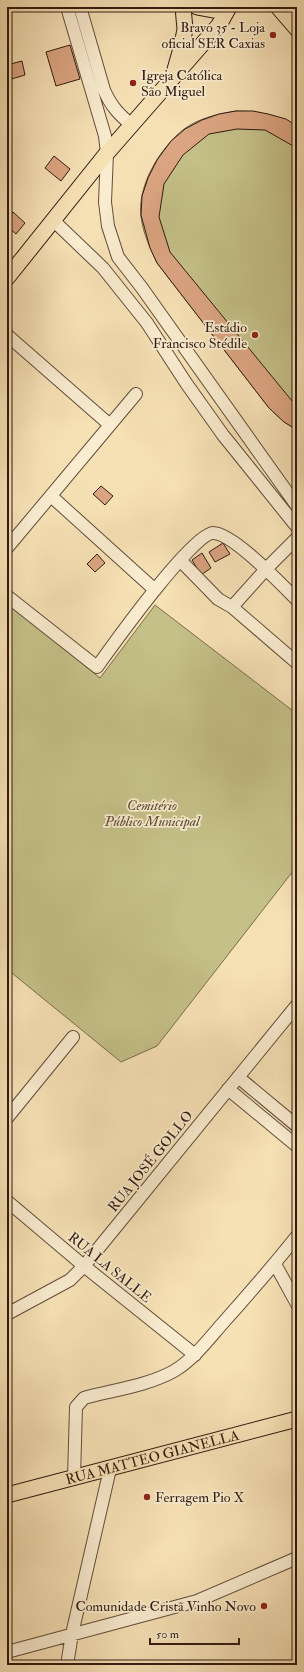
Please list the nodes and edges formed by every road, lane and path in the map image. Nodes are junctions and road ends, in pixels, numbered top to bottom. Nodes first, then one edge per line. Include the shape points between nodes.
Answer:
1 (67, 7) edge
2 (80, 7) edge
3 (183, 7) edge
4 (197, 7) edge
5 (226, 7) edge
6 (229, 7) edge
7 (278, 7) edge
8 (297, 29) edge
9 (173, 76) junction
10 (132, 125) junction
11 (107, 153) junction
12 (54, 221) junction
13 (7, 278) edge
14 (7, 335) edge
15 (136, 394) dead end
16 (110, 425) junction
17 (51, 496) junction
18 (297, 506) edge
19 (297, 526) edge
20 (297, 538) edge
21 (7, 548) edge
22 (180, 560) junction
23 (266, 569) junction
24 (155, 590) junction
25 (7, 596) edge
26 (297, 600) edge
27 (232, 607) junction
28 (297, 663) edge
29 (297, 1004) edge
30 (73, 1037) dead end
31 (238, 1077) junction
32 (228, 1089) junction
33 (7, 1118) edge
34 (297, 1126) edge
35 (297, 1146) edge
36 (7, 1201) edge
37 (297, 1236) edge
38 (275, 1264) junction
39 (84, 1266) junction
40 (297, 1304) edge
41 (7, 1314) edge
42 (195, 1355) junction
43 (297, 1419) edge
44 (110, 1469) junction
45 (74, 1478) junction
46 (7, 1495) edge
47 (297, 1558) edge
48 (72, 1634) junction
49 (7, 1652) edge
50 (67, 1665) edge

1 - 11 street via 105,136
2 - 10 street via 110,104
3 - 9 main road via 185,29
4 - 5 main road via 213,10
6 - 9 main road via 218,25
7 - 8 main road
9 - 10 main road
10 - 11 main road
11 - 12 main road
11 - 18 street via 104,202 108,226 118,257
12 - 13 main road
12 - 19 street via 103,268 147,323 223,435
14 - 16 street
15 - 16 street
16 - 17 street
17 - 21 street
17 - 24 street
20 - 23 street
22 - 23 street via 204,536 212,533 232,540
22 - 24 street
22 - 27 street via 218,599
23 - 26 street
23 - 27 street
24 - 25 street via 97,667
27 - 28 street
29 - 31 street, RUA JOSÉ GOLLO
30 - 33 street
31 - 32 street, RUA JOSÉ GOLLO
31 - 34 street
32 - 35 street
32 - 39 street, RUA JOSÉ GOLLO
36 - 39 street, RUA LA SALLE
37 - 38 street
38 - 40 street
38 - 42 street
39 - 41 street, RUA JOSÉ GOLLO via 70,1280
39 - 42 street, RUA LA SALLE
42 - 45 street via 164,1376 84,1398 79,1402 76,1407
43 - 44 main road, RUA MATTEO GIANELLA
44 - 45 main road, RUA MATTEO GIANELLA
44 - 48 street
45 - 46 main road, RUA MATTEO GIANELLA
47 - 48 street via 197,1601
48 - 49 street
48 - 50 street

